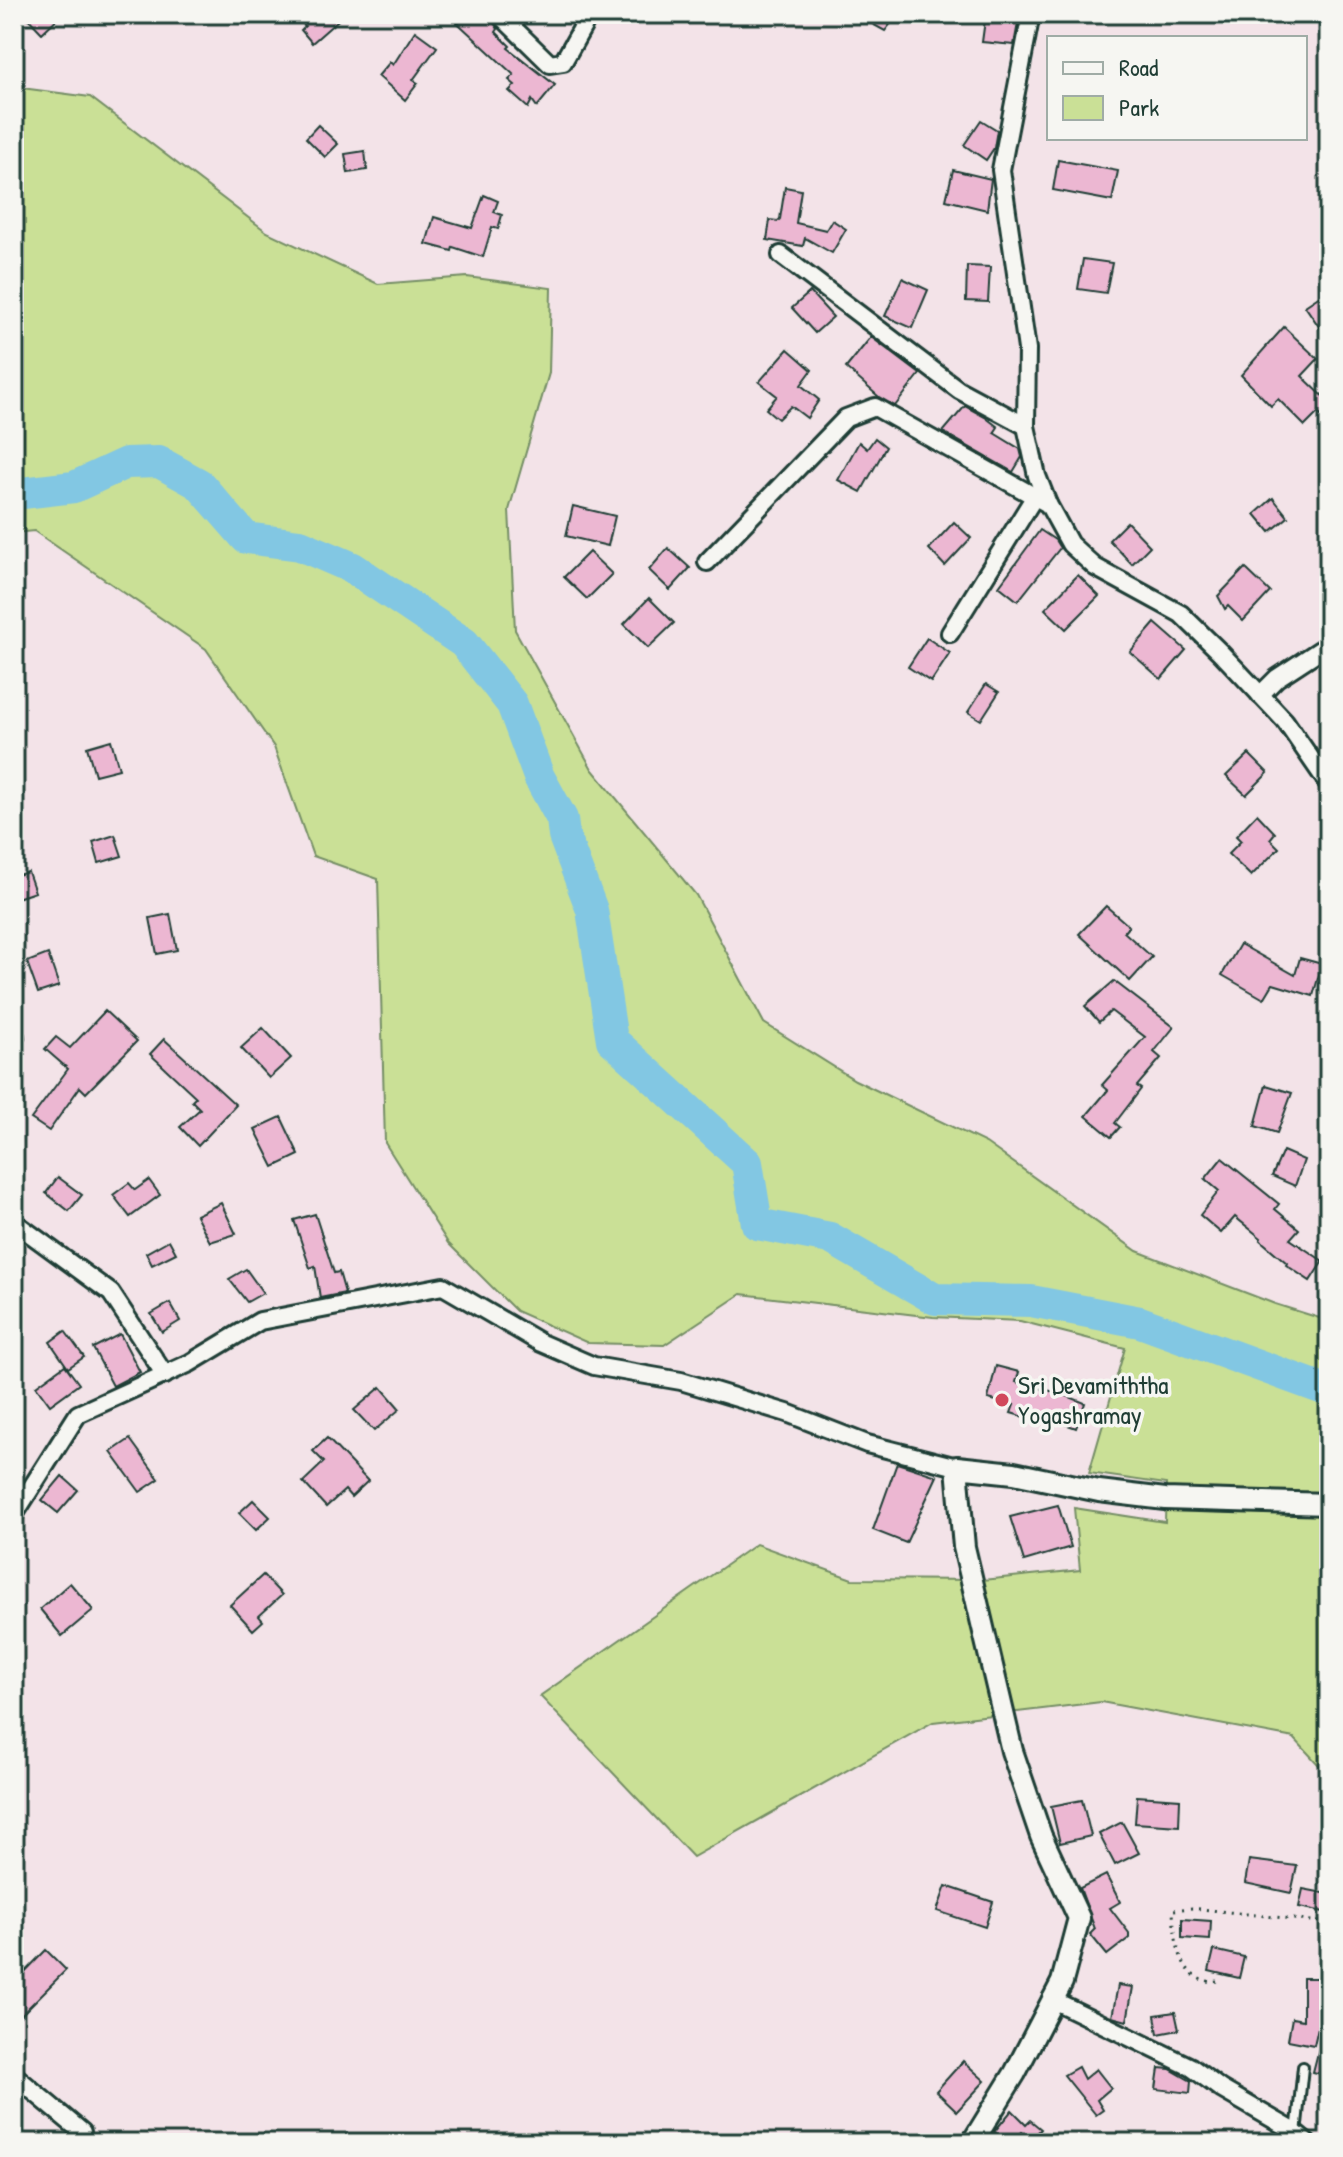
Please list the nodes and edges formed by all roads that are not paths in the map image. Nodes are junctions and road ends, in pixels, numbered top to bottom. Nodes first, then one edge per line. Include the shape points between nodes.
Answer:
1 (499, 14) edge
2 (590, 14) edge
3 (1031, 14) edge
4 (781, 255) dead end
5 (1026, 426) junction
6 (1042, 500) junction
7 (707, 562) dead end
8 (950, 633) dead end
9 (1329, 644) edge
10 (1260, 695) junction
11 (1329, 785) edge
12 (14, 1222) edge
13 (165, 1375) junction
14 (957, 1467) junction
15 (1329, 1504) edge
16 (14, 1515) edge
17 (1051, 1999) junction
18 (1303, 2067) dead end
19 (14, 2075) edge
20 (82, 2132) dead end
21 (1301, 2139) edge
22 (972, 2143) edge

1 - 2 street via 550,64 563,62
3 - 5 street via 1001,170 1027,349
4 - 5 street via 948,382
5 - 6 street
6 - 7 street via 875,407 846,418
6 - 8 street
6 - 10 street via 1070,544 1095,567 1181,614
9 - 10 street
10 - 11 street via 1285,721
12 - 13 street via 111,1293
13 - 14 street via 260,1321 443,1286 541,1343 594,1366 681,1381 867,1444
13 - 16 street via 78,1414
14 - 15 street via 1165,1499
14 - 17 street via 964,1547 1012,1751 1041,1836 1079,1918 1062,1982
17 - 21 street via 1191,2067
17 - 22 street via 1015,2073
18 - 21 lane
19 - 20 street

